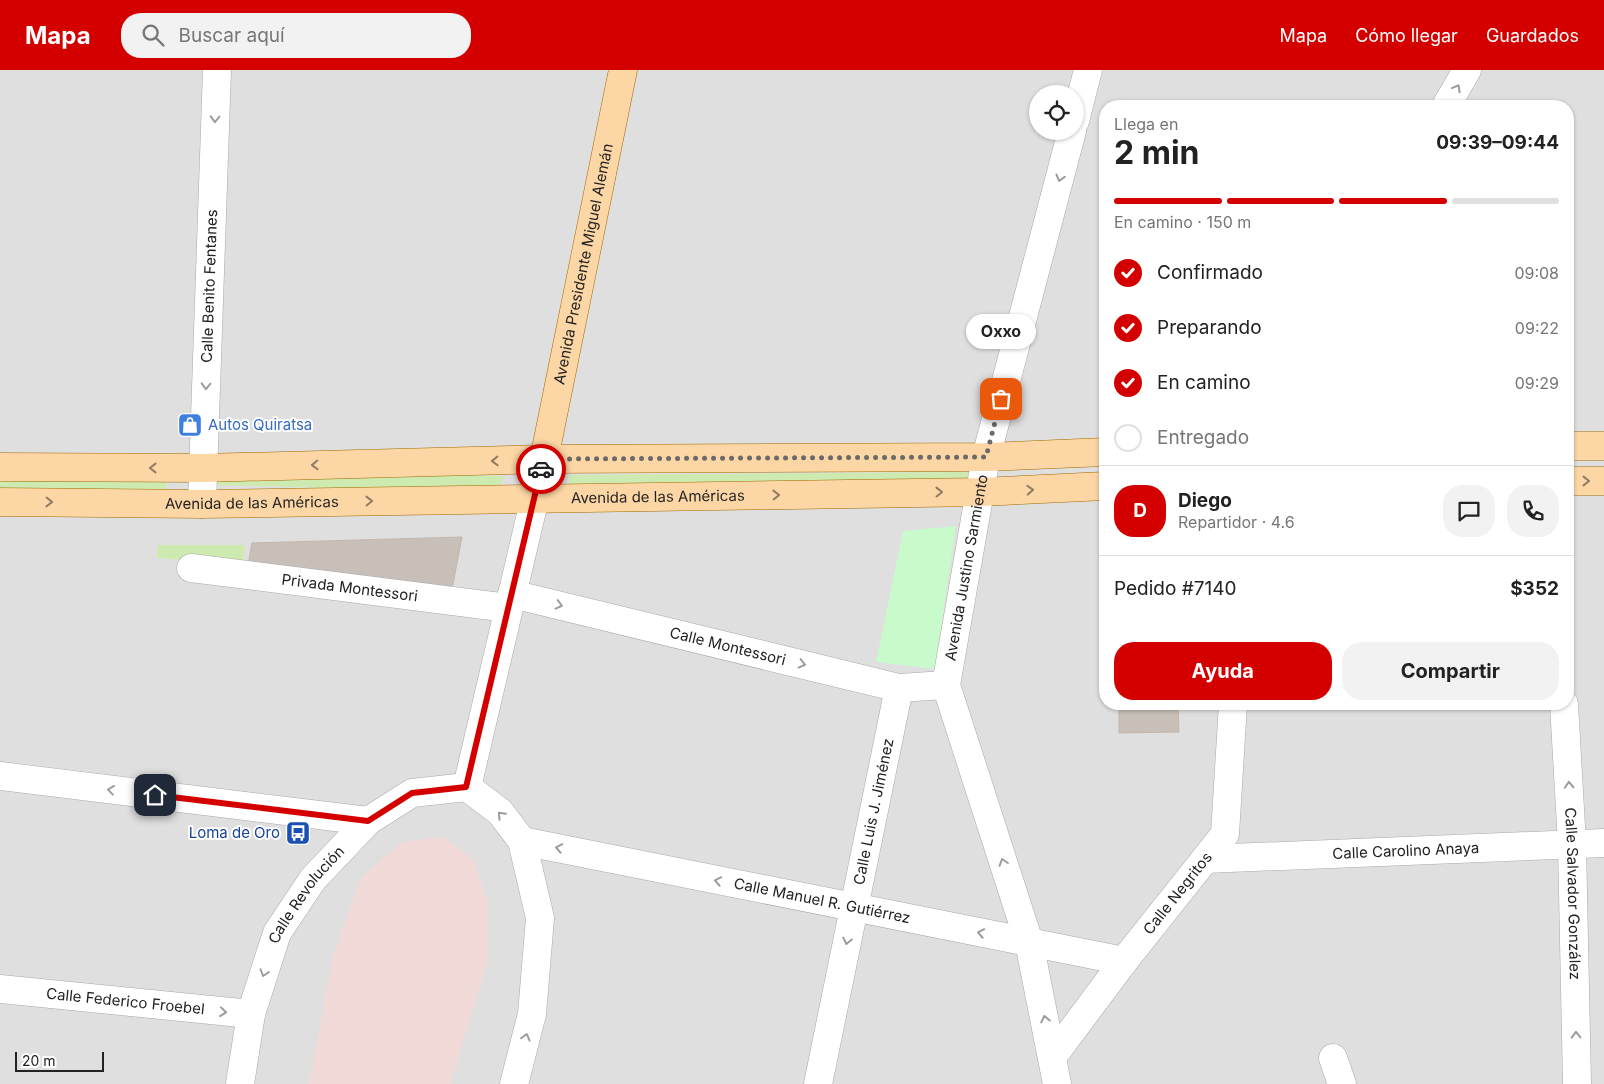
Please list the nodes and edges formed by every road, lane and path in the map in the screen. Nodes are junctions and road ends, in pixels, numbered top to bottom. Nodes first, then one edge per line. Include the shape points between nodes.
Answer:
1 (217, 70) edge
2 (623, 70) edge
3 (1088, 70) edge
4 (1467, 70) edge
5 (1084, 86) edge
6 (1450, 100) edge
7 (1070, 140) edge
8 (1574, 446) edge
9 (1604, 446) edge
10 (1099, 452) edge
11 (986, 457) junction
12 (544, 459) junction
13 (0, 468) edge
14 (203, 468) junction
15 (1574, 481) edge
16 (1604, 481) edge
17 (1099, 486) edge
18 (981, 492) junction
19 (533, 498) junction
20 (0, 502) edge
21 (202, 504) junction
22 (191, 568) dead end
23 (510, 601) junction
24 (946, 685) junction
25 (899, 688) junction
26 (1232, 710) edge
27 (1564, 710) edge
28 (0, 776) edge
29 (466, 787) junction
30 (368, 821) junction
31 (522, 841) junction
32 (1604, 843) edge
33 (1572, 844) junction
34 (1206, 859) junction
35 (853, 908) junction
36 (1029, 942) junction
37 (1124, 961) junction
38 (0, 990) edge
39 (251, 1014) junction
40 (1053, 1056) junction
41 (1333, 1058) dead end
42 (240, 1084) edge
43 (514, 1084) edge
44 (818, 1084) edge
45 (1057, 1084) edge
46 (1342, 1084) edge
47 (1577, 1084) edge

1 -> 14 street, Calle Benito Fentanes
2 - 12 main road, Avenida Presidente Miguel Alemán
3 - 5 street
6 -> 4 street
7 -> 11 street, Avenida Justino Sarmiento
8 - 9 main road
10 - 11 main road
11 - 12 main road
11 - 18 street, Avenida Justino Sarmiento
12 -> 14 main road
12 - 19 street
14 -> 13 main road
14 - 21 street, Calle Benito Fentanes
15 -> 16 main road
18 -> 17 main road, Avenida de las Américas
19 -> 18 main road, Avenida de las Américas
18 - 24 street, Avenida Justino Sarmiento
21 -> 19 main road, Avenida de las Américas
19 - 23 street
20 -> 21 main road, Avenida de las Américas
22 - 23 street, Privada Montessori
23 -> 25 street, Calle Montessori
23 - 29 street
24 - 25 street, Calle Montessori
36 -> 24 street
25 - 35 street, Calle Luis J. Jiménez
26 - 34 street, Calle Negritos via 1225,834
33 -> 27 street, Calle Salvador González
30 -> 28 street
29 - 30 street, Calle Revolución via 412,793
31 -> 29 street via 500,812
30 -> 39 street, Calle Revolución via 313,879 277,933
35 -> 31 street, Calle Manuel R. Gutiérrez
43 -> 31 street via 532,1014 540,918
32 - 33 street, Calle Carolino Anaya
33 - 34 street, Calle Carolino Anaya
47 -> 33 street, Calle Salvador González
34 - 37 street, Calle Negritos
36 -> 35 street, Calle Manuel R. Gutiérrez
35 -> 44 street, Calle Luis J. Jiménez
36 - 37 street, Calle Manuel R. Gutiérrez
40 -> 36 street
37 - 40 street, Calle Negritos
38 -> 39 street, Calle Federico Froebel
39 - 42 street, Calle Revolución
40 - 45 street
41 - 46 street

